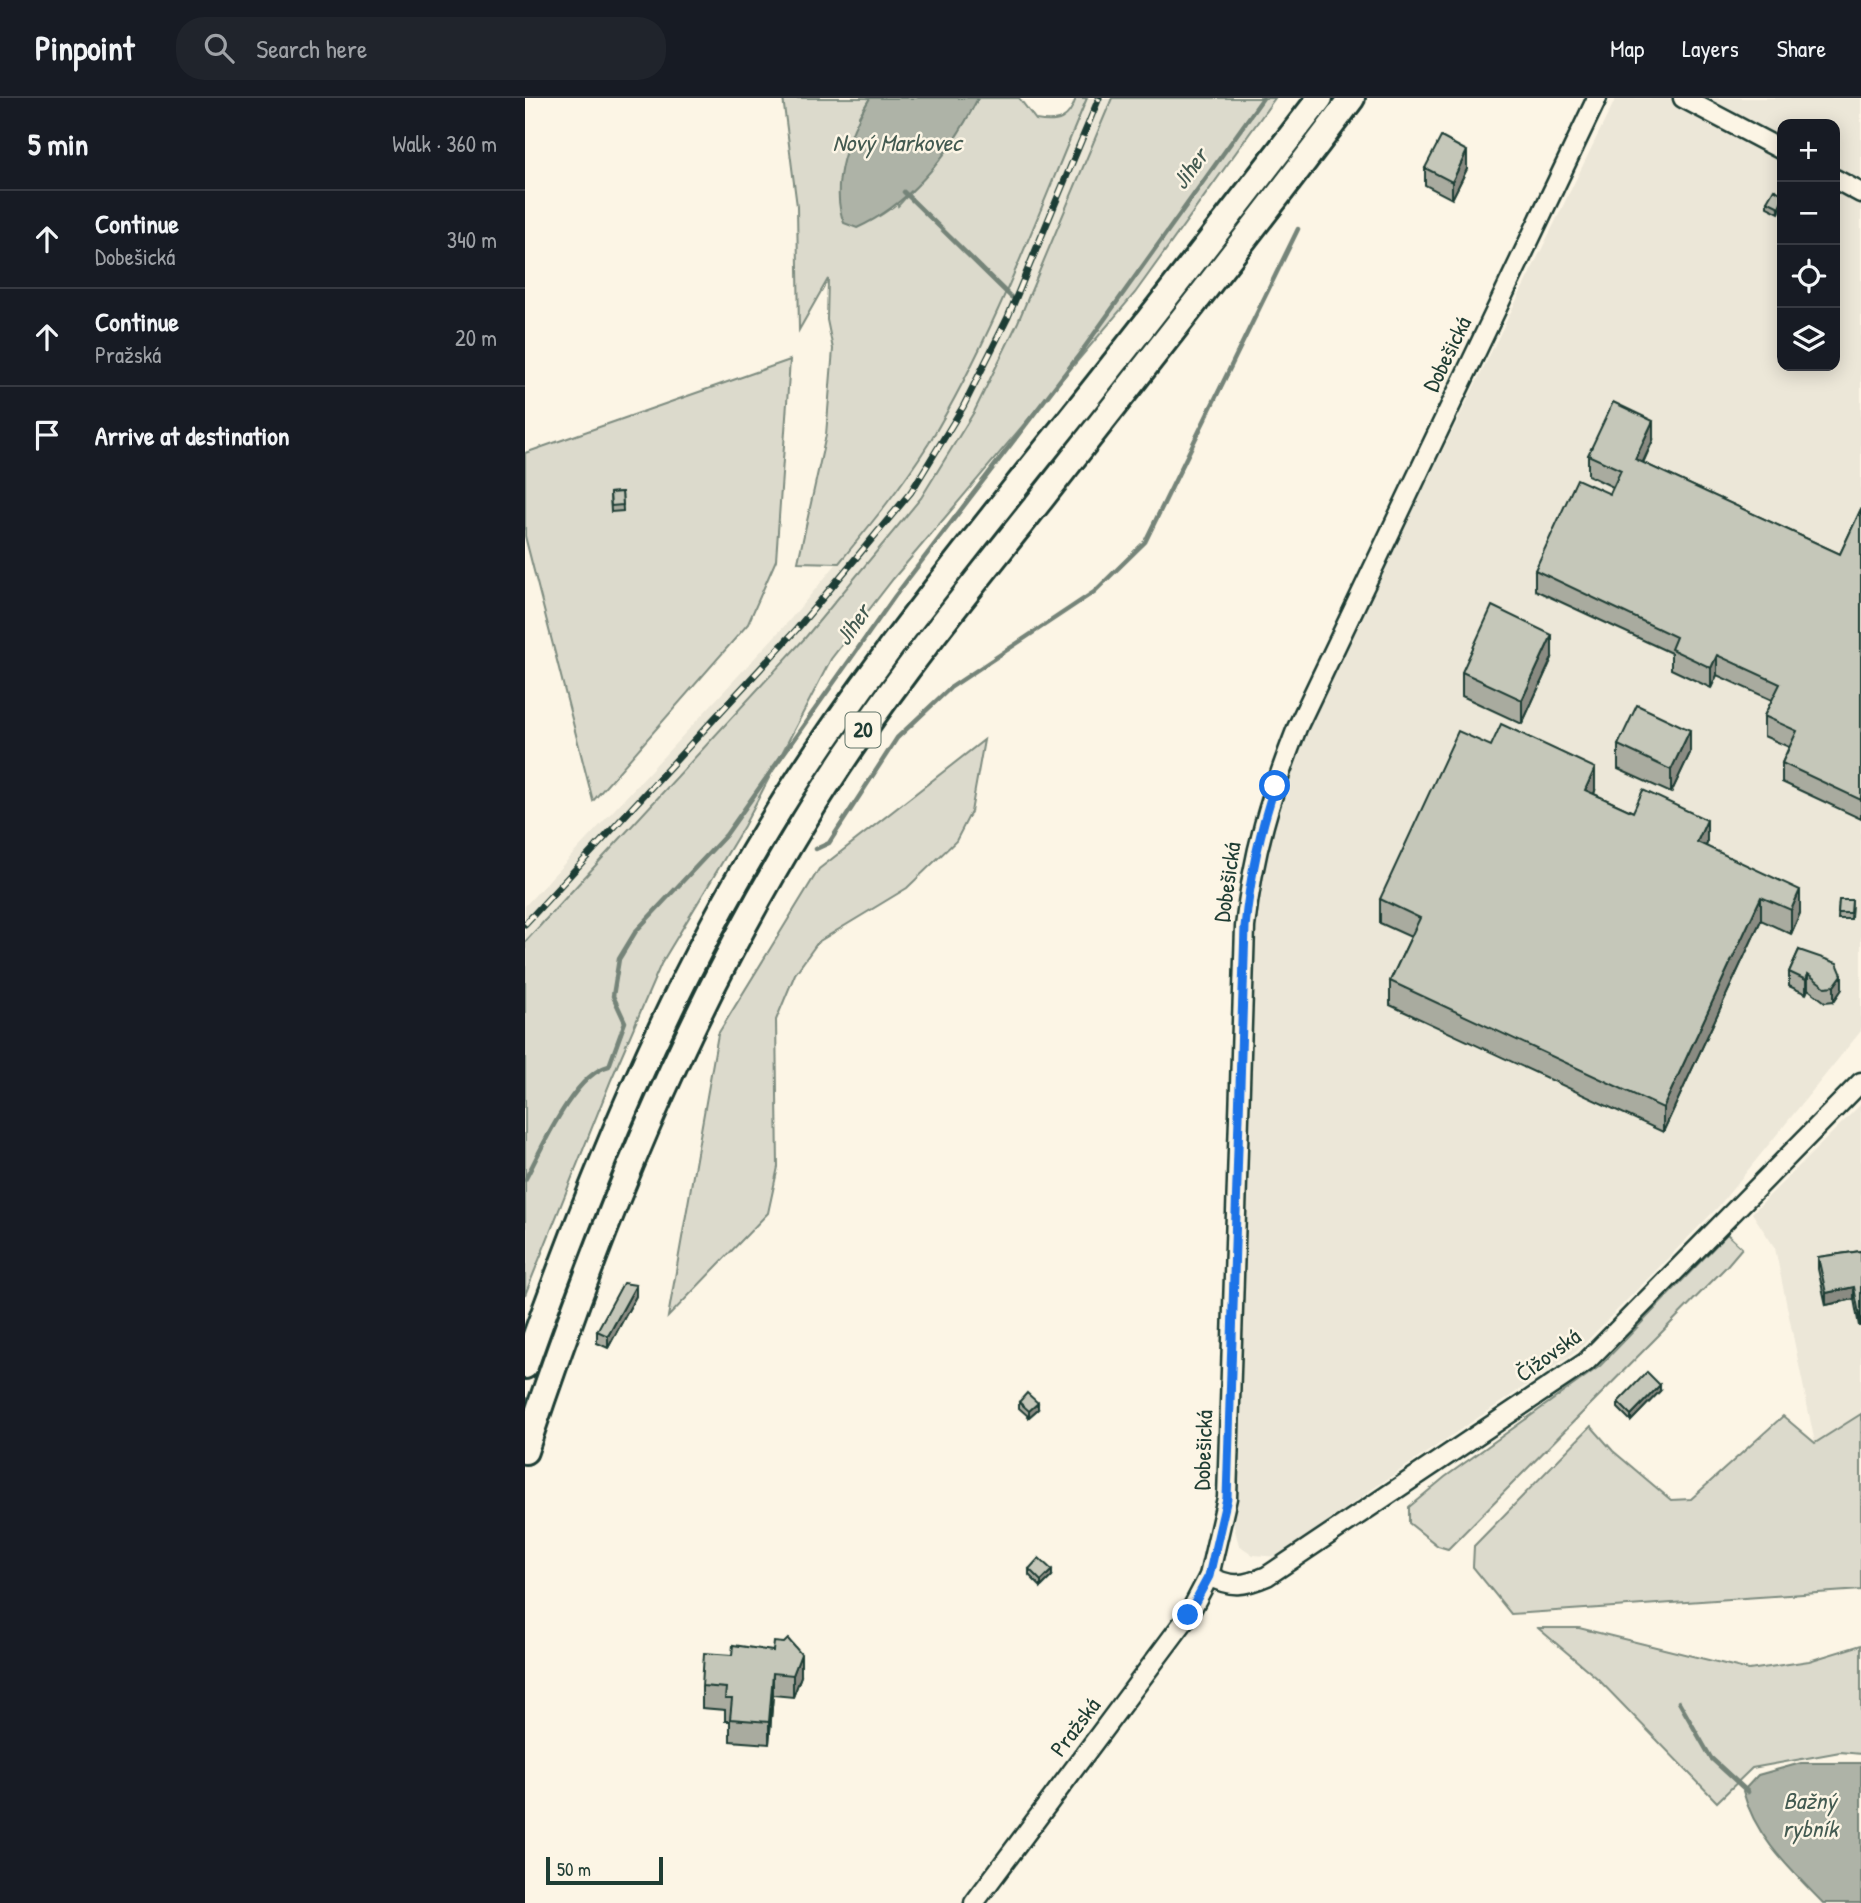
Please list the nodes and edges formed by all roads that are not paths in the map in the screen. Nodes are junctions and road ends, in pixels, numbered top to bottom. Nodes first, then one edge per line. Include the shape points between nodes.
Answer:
1 (1320, 98) edge
2 (1352, 98) edge
3 (1597, 98) edge
4 (1683, 98) edge
5 (1777, 147) edge
6 (1840, 181) edge
7 (1861, 192) edge
8 (1861, 1082) edge
9 (525, 1366) edge
10 (525, 1451) edge
11 (1209, 1576) junction
12 (974, 1903) edge

1 - 9 highway, 20 via 902,632 834,725 768,828 653,1043 605,1152
2 - 10 highway, 20 via 971,587 856,740 804,820 732,946 671,1068 628,1168
3 - 11 street, Dobešická via 1302,716 1260,830 1245,927 1227,1498
4 - 5 street
6 - 7 street
8 - 11 street, Čížovská via 1586,1362 1275,1572 1238,1586
11 - 12 street, Pražská via 1168,1645

